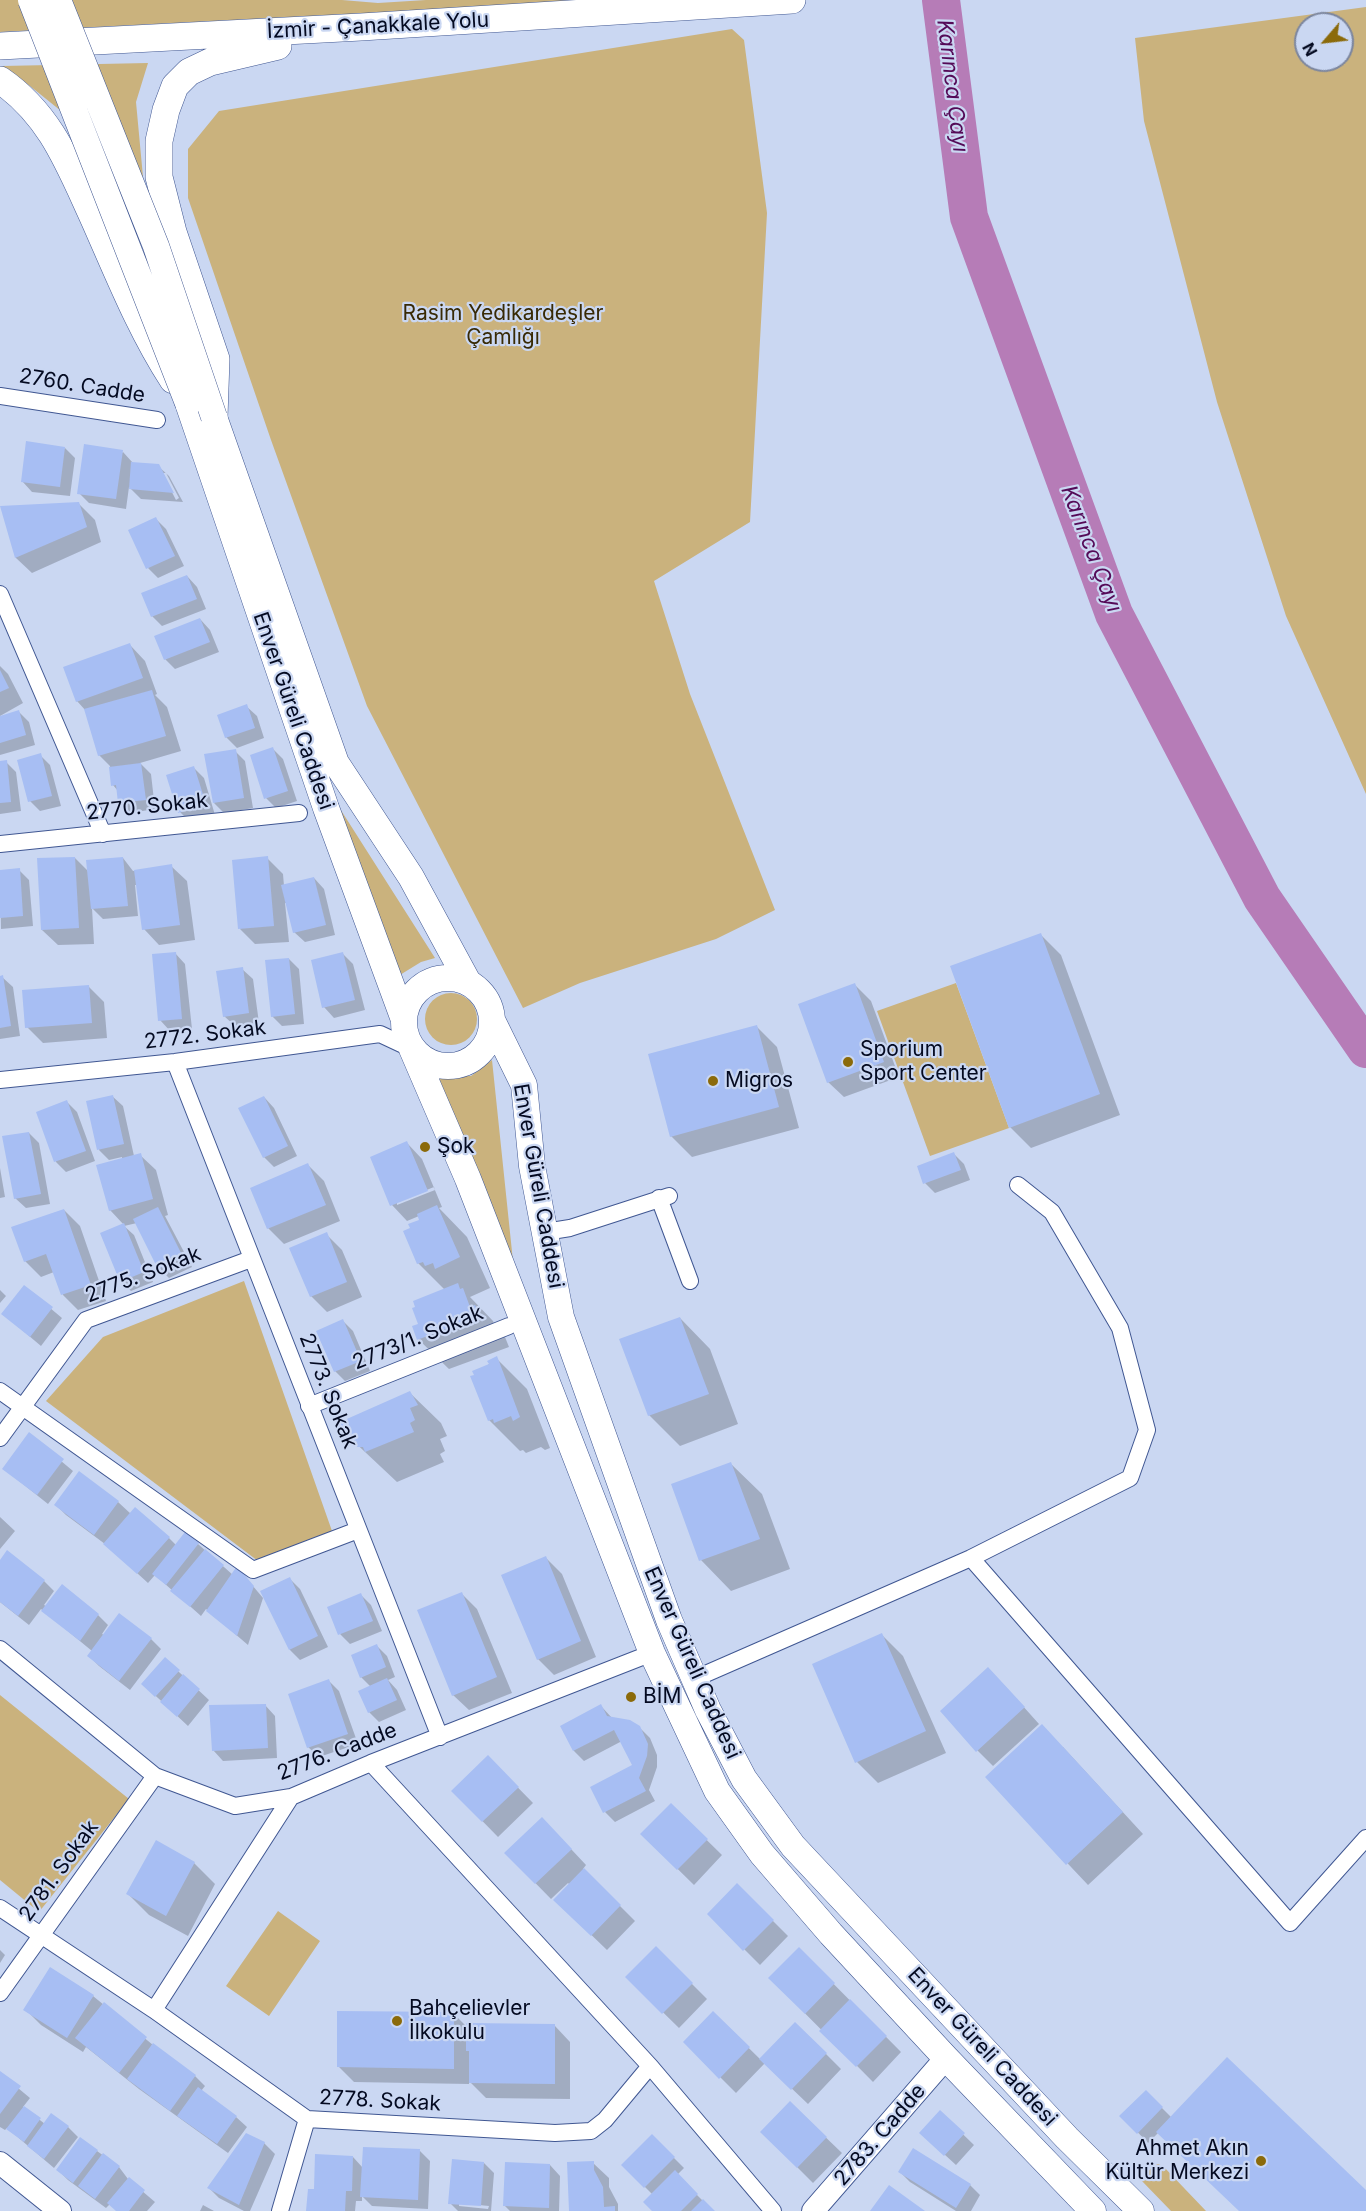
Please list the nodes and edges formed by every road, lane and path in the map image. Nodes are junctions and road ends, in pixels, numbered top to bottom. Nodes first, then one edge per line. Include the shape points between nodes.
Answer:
1 (31, 0) edge
2 (58, 0) edge
3 (787, 0) edge
4 (361, 27) junction
5 (0, 46) edge
6 (0, 80) edge
7 (0, 396) edge
8 (188, 403) junction
9 (214, 417) junction
10 (157, 420) dead end
11 (0, 594) edge
12 (298, 813) dead end
13 (103, 834) junction
14 (0, 844) edge
15 (468, 982) junction
16 (403, 1017) junction
17 (492, 1020) junction
18 (380, 1034) junction
19 (412, 1049) junction
20 (175, 1062) junction
21 (0, 1080) edge
22 (1018, 1185) dead end
23 (544, 1232) junction
24 (251, 1259) junction
25 (690, 1281) dead end
26 (509, 1326) dead end
27 (0, 1391) edge
28 (309, 1406) junction
29 (22, 1407) junction
30 (0, 1438) edge
31 (358, 1530) junction
32 (971, 1558) junction
33 (0, 1649) edge
34 (652, 1653) junction
35 (694, 1678) junction
36 (440, 1737) junction
37 (371, 1763) junction
38 (155, 1776) junction
39 (291, 1797) junction
40 (1366, 1838) edge
41 (0, 1908) edge
42 (41, 1935) junction
43 (0, 1993) edge
44 (154, 2010) junction
45 (946, 2058) junction
46 (650, 2067) junction
47 (307, 2120) junction
48 (0, 2163) edge
49 (60, 2211) edge
50 (280, 2211) edge
51 (773, 2211) edge
52 (813, 2211) edge
53 (1094, 2211) edge
54 (1141, 2211) edge

1 - 8 main road, Enver Güreli Caddesi, bridge
2 - 9 main road, Enver Güreli Caddesi, bridge via 156,246
3 - 4 highway, İzmir - Çanakkale Yolu
4 - 5 highway, İzmir - Çanakkale Yolu
4 - 9 highway via 210,62 189,72 175,86 159,141 159,177 173,232 216,359
6 - 8 highway via 40,117 62,148 151,346
7 - 10 street, 2760. Cadde
8 - 16 main road, Enver Güreli Caddesi via 326,808
9 - 15 main road, Enver Güreli Caddesi via 336,763 411,876
11 - 13 street
12 - 13 street, 2770. Sokak
13 - 14 street, 2770. Sokak
15 - 16 main road via 454,977 426,982 407,1003
15 - 17 main road via 485,998
16 - 18 street
16 - 19 main road via 406,1039
17 - 19 main road via 485,1047 463,1064 435,1065
17 - 23 main road, Enver Güreli Caddesi via 524,1085
18 - 19 street
18 - 20 street, 2772. Sokak
19 - 34 main road, Enver Güreli Caddesi via 468,1179
20 - 21 street, 2772. Sokak
20 - 24 street, 2773. Sokak
22 - 32 street via 1052,1212 1120,1328 1147,1431 1130,1478
23 - 25 street via 570,1228 664,1197
23 - 35 main road, Enver Güreli Caddesi via 561,1317 665,1609
24 - 28 street, 2773. Sokak
24 - 29 street, 2775. Sokak via 86,1320
26 - 28 street, 2773/1. Sokak
27 - 29 street
28 - 31 street, 2773. Sokak
29 - 30 street, 2775. Sokak
29 - 31 street via 253,1570
31 - 36 street, 2773. Sokak
32 - 35 street
32 - 40 street via 1290,1923
33 - 38 street, 2776. Cadde
34 - 36 street, 2776. Cadde
34 - 45 main road, Enver Güreli Caddesi via 717,1791 762,1854
35 - 54 main road, Enver Güreli Caddesi via 744,1779 793,1846 1067,2138
36 - 37 street, 2776. Cadde
37 - 39 street, 2776. Cadde
37 - 46 street
38 - 39 street, 2776. Cadde via 235,1806
38 - 42 street, 2781. Sokak
39 - 44 street
41 - 42 street, 2778. Sokak
42 - 43 street, 2781. Sokak
42 - 44 street, 2778. Sokak
44 - 47 street, 2778. Sokak
45 - 52 main road, 2783. Cadde
45 - 53 main road, Enver Güreli Caddesi
46 - 47 street, 2778. Sokak via 591,2131 555,2133
46 - 51 street
47 - 50 street
48 - 49 main road

